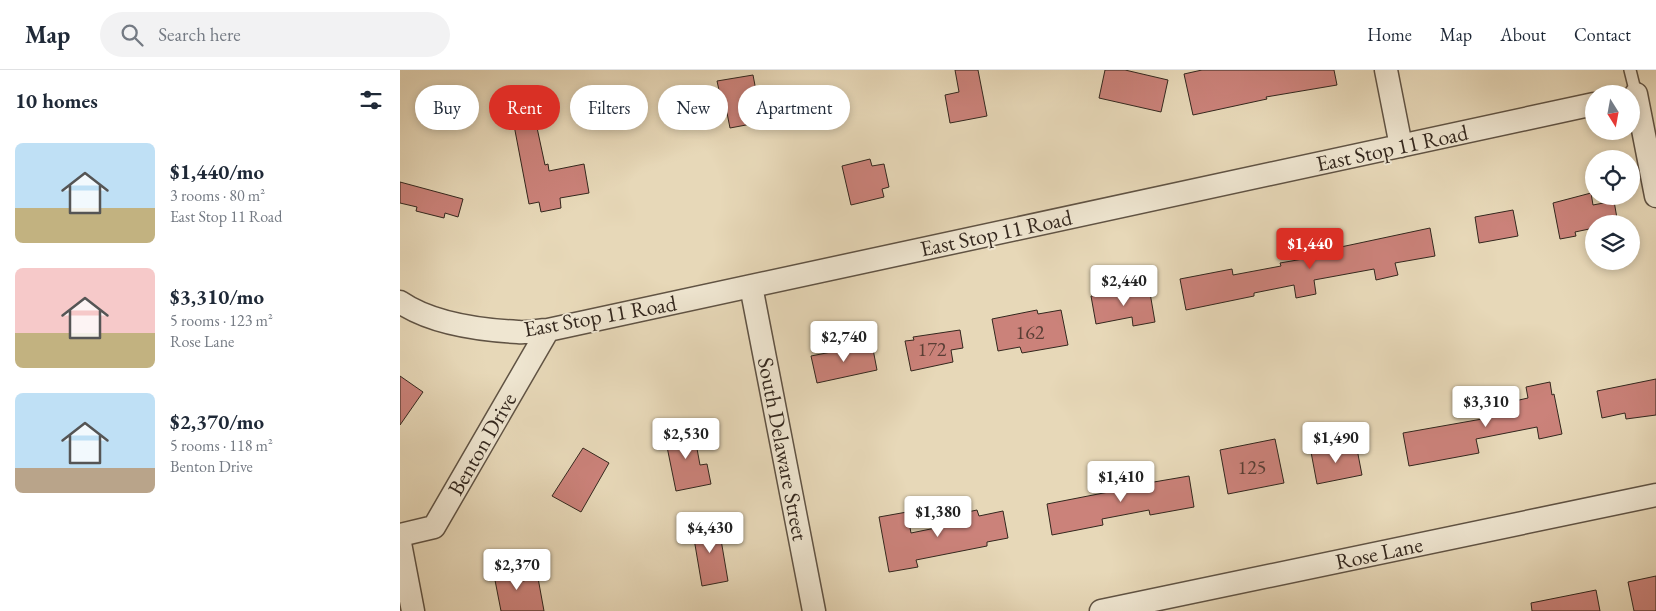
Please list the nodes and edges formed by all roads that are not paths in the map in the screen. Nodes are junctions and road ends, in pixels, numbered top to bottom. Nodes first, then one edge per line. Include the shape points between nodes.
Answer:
1 (1386, 70) edge
2 (1630, 70) edge
3 (1641, 93) edge
4 (1585, 106) edge
5 (1401, 146) junction
6 (1656, 196) edge
7 (751, 286) junction
8 (400, 302) edge
9 (548, 330) junction
10 (1656, 494) edge
11 (400, 535) edge
12 (400, 542) edge
13 (413, 611) edge
14 (814, 611) edge
15 (1102, 611) edge

1 - 5 street
2 - 3 lane
3 - 6 street
4 - 5 street, East Stop 11 Road
5 - 7 street, East Stop 11 Road
7 - 9 street, East Stop 11 Road
7 - 14 street, South Delaware Street
8 - 9 street, East Stop 11 Road via 440,320 469,327 518,332
9 - 11 street, Benton Drive via 434,527
10 - 15 street, Rose Lane
12 - 13 street

